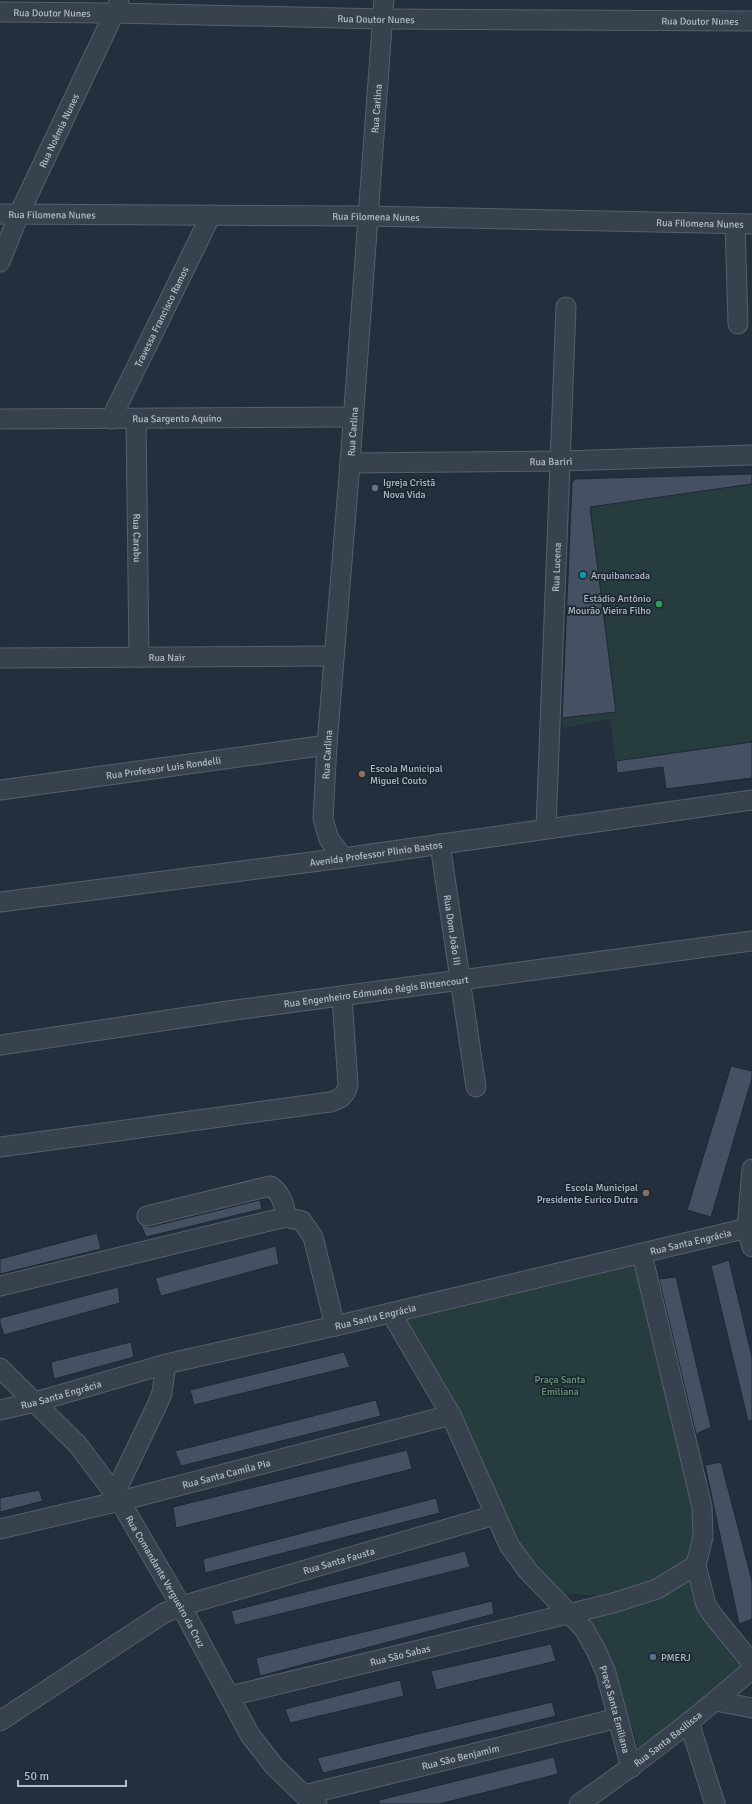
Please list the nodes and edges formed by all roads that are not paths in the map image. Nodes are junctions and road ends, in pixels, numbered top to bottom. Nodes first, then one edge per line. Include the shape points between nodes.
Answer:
1 (384, 0) edge
2 (117, 6) edge
3 (0, 12) edge
4 (383, 19) junction
5 (752, 21) edge
6 (0, 214) edge
7 (19, 214) junction
8 (211, 215) junction
9 (367, 216) junction
10 (744, 224) edge
11 (0, 262) edge
12 (566, 307) dead end
13 (738, 324) dead end
14 (353, 417) junction
15 (0, 419) edge
16 (112, 419) junction
17 (136, 419) junction
18 (752, 455) edge
19 (560, 461) junction
20 (350, 463) junction
21 (334, 656) junction
22 (139, 657) junction
23 (0, 658) edge
24 (327, 745) junction
25 (0, 790) edge
26 (752, 800) edge
27 (546, 828) junction
28 (440, 844) junction
29 (343, 858) junction
30 (0, 902) edge
31 (752, 941) edge
32 (461, 980) junction
33 (342, 996) junction
34 (0, 1045) edge
35 (476, 1087) dead end
36 (0, 1147) edge
37 (752, 1169) edge
38 (147, 1216) dead end
39 (286, 1217) junction
40 (750, 1227) edge
41 (752, 1247) edge
42 (642, 1254) junction
43 (0, 1286) edge
44 (391, 1313) junction
45 (335, 1326) junction
46 (166, 1364) junction
47 (0, 1368) edge
48 (35, 1402) junction
49 (0, 1410) edge
50 (451, 1415) junction
51 (118, 1497) junction
52 (495, 1515) junction
53 (0, 1529) edge
54 (696, 1565) junction
55 (181, 1606) junction
56 (570, 1613) junction
57 (752, 1663) edge
58 (752, 1669) edge
59 (230, 1696) junction
60 (716, 1701) junction
61 (752, 1708) edge
62 (618, 1718) junction
63 (0, 1721) edge
64 (689, 1722) junction
65 (631, 1768) junction
66 (310, 1799) edge
67 (579, 1804) edge
68 (715, 1804) edge

1 - 4 street, Rua Carlina
2 - 3 street, Rua Doutor Nunes
2 - 4 street, Rua Doutor Nunes
2 - 7 street, Rua Noêmia Nunes
4 - 5 street, Rua Doutor Nunes
4 - 9 street, Rua Carlina
6 - 7 street, Rua Filomena Nunes
7 - 8 street, Rua Filomena Nunes
7 - 11 street, Rua Noêmia Nunes
8 - 9 street, Rua Filomena Nunes
8 - 16 street, Travessa Francisco Ramos
9 - 10 street, Rua Filomena Nunes
9 - 14 street, Rua Carlina
10 - 13 street
12 - 19 street, Rua Lucena
14 - 17 street, Rua Sargento Aquino
14 - 20 street, Rua Carlina
15 - 16 street, Rua Sargento Aquino
16 - 17 street, Rua Sargento Aquino
17 - 22 street, Rua Carabu
18 - 19 street, Rua Bariri
19 - 20 street, Rua Bariri
19 - 27 street, Rua Lucena
20 - 21 street, Rua Carlina
21 - 22 street, Rua Nair
21 - 24 street, Rua Carlina
22 - 23 street, Rua Nair
24 - 25 street, Rua Professor Luis Rondelli
24 - 29 street, Rua Carlina via 322,819 329,839
26 - 27 street, Avenida Professor Plinio Bastos
27 - 28 street, Avenida Professor Plinio Bastos
28 - 29 street, Avenida Professor Plinio Bastos
28 - 32 street, Rua Dom João III
29 - 30 street, Avenida Professor Plinio Bastos
31 - 32 street, Rua Engenheiro Edmundo Régis Bittencourt
32 - 33 street, Rua Engenheiro Edmundo Régis Bittencourt
32 - 35 street, Rua Dom João III
33 - 34 street, Rua Engenheiro Edmundo Régis Bittencourt
33 - 36 street via 348,1085 346,1093 340,1099
37 - 40 street
38 - 39 street via 270,1186 278,1192
39 - 43 street
39 - 45 street via 302,1221 313,1237
40 - 41 street
40 - 42 street, Rua Santa Engrácia
42 - 44 street, Rua Santa Engrácia
42 - 54 street via 702,1507 703,1537
44 - 45 street, Rua Santa Engrácia
44 - 50 street, Praça Santa Emiliana
45 - 46 street, Rua Santa Engrácia
46 - 48 street, Rua Santa Engrácia
46 - 51 street via 162,1393
47 - 48 street, Rua Comandante Vergueiro da Cruz
48 - 49 street, Rua Santa Engrácia
48 - 51 street, Rua Comandante Vergueiro da Cruz via 78,1445
50 - 51 street, Rua Santa Camila Pia
50 - 52 street, Praça Santa Emiliana
51 - 53 street, Rua Santa Camila Pia
51 - 55 street, Rua Comandante Vergueiro da Cruz
52 - 55 street, Rua Santa Fausta
52 - 56 street, Praça Santa Emiliana via 518,1560
54 - 56 street via 657,1589 639,1596
54 - 57 street via 706,1604
55 - 59 street, Rua Comandante Vergueiro da Cruz
55 - 63 street, Rua Santa Fausta via 164,1613
56 - 59 street, Rua São Sabas
56 - 62 street, Praça Santa Emiliana via 584,1629 596,1650 606,1673
58 - 60 street, Rua Santa Basilissa
59 - 66 street, Rua Comandante Vergueiro da Cruz via 255,1741 274,1766
60 - 61 street
60 - 64 street, Rua Santa Basilissa
62 - 65 street, Praça Santa Emiliana
62 - 66 street, Rua São Benjamim
64 - 65 street, Rua Santa Basilissa
64 - 68 street
65 - 67 street, Rua Santa Basilissa

